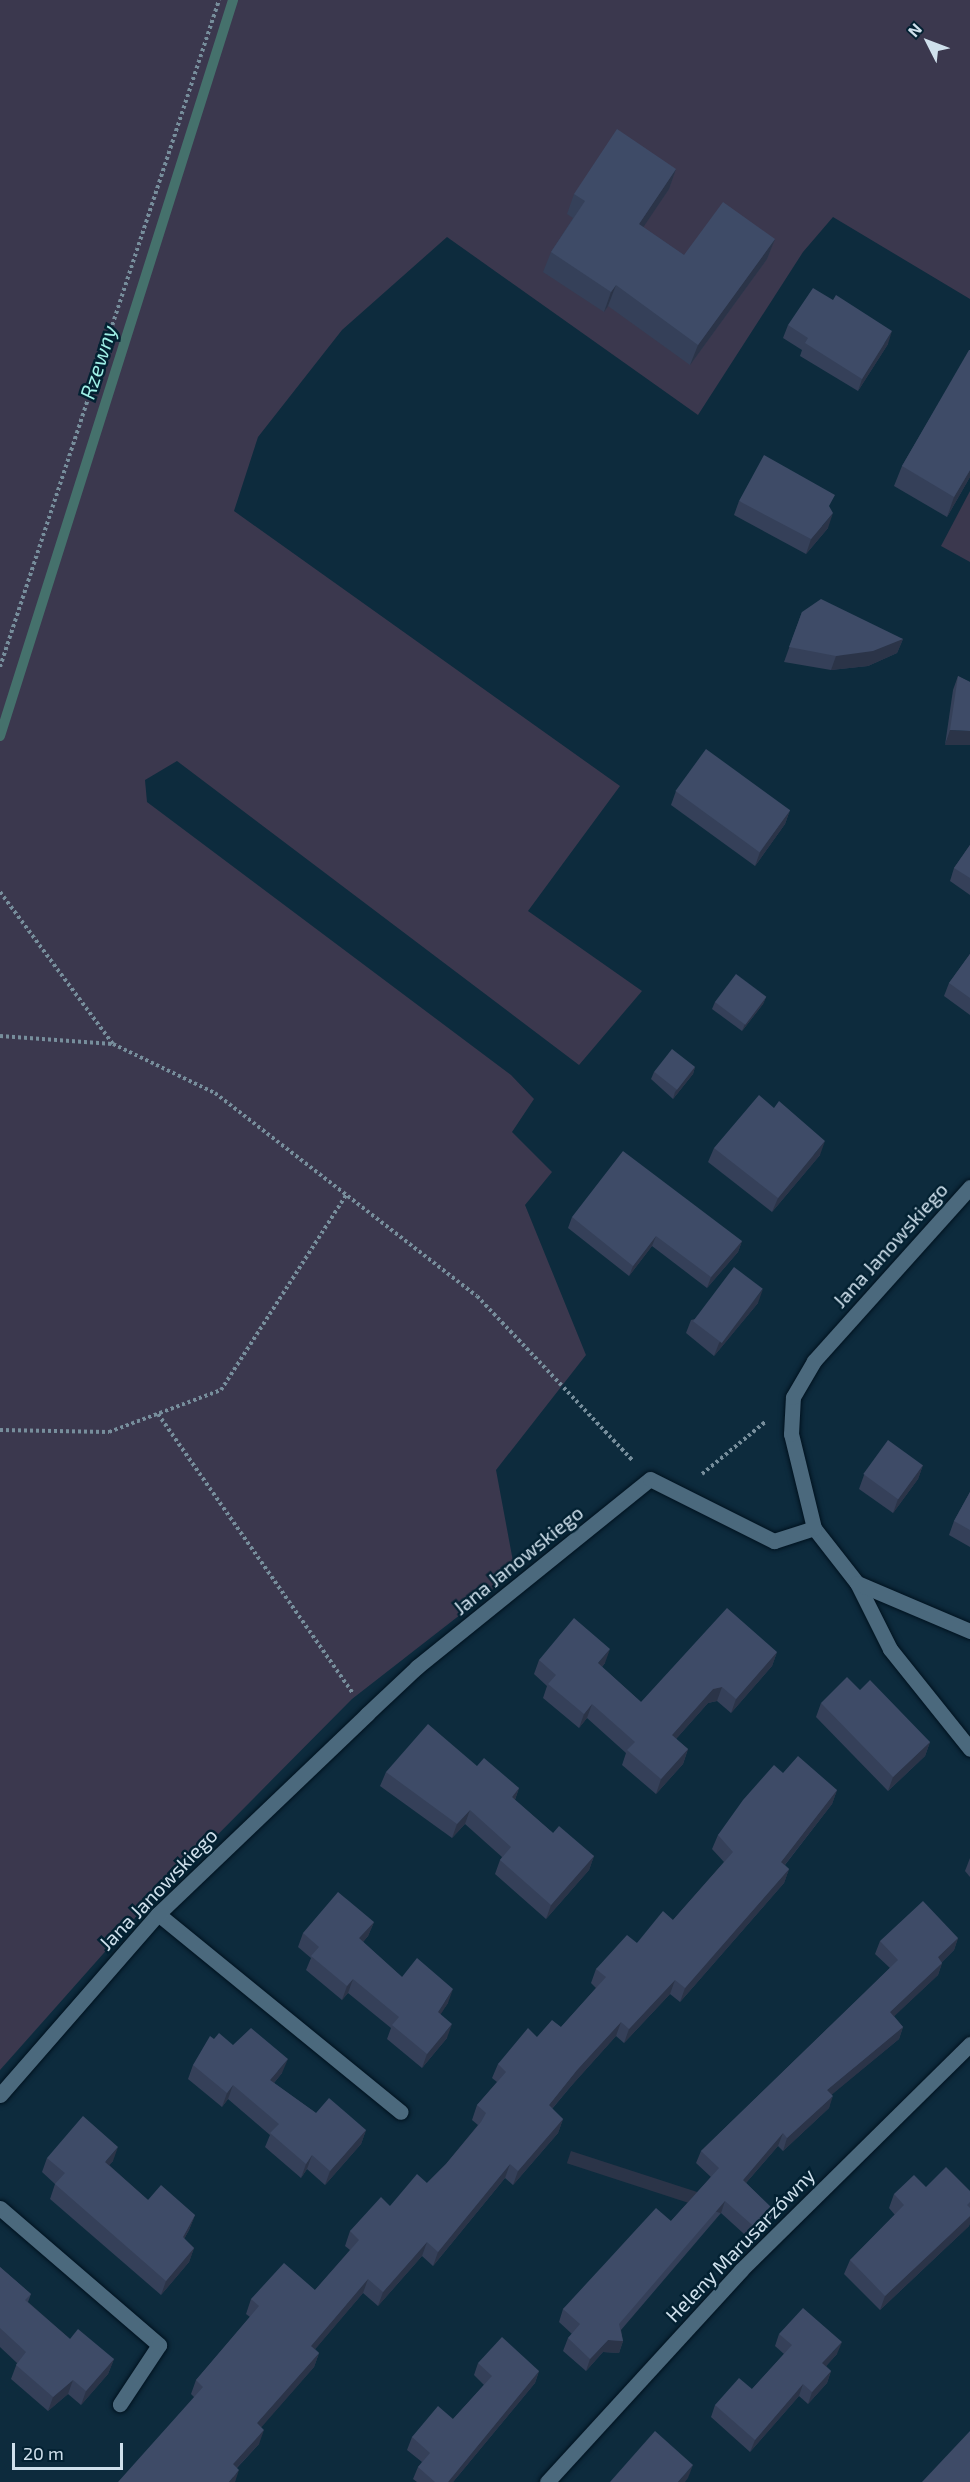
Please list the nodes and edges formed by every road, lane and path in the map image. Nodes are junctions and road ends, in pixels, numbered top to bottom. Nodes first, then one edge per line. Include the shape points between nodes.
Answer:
1 (219, 0) edge
2 (0, 667) edge
3 (0, 892) edge
4 (0, 1036) edge
5 (113, 1044) junction
6 (970, 1187) edge
7 (346, 1195) junction
8 (793, 1397) junction
9 (158, 1414) junction
10 (0, 1430) edge
11 (650, 1479) junction
12 (679, 1491) junction
13 (814, 1528) junction
14 (857, 1583) junction
15 (970, 1631) edge
16 (367, 1714) junction
17 (970, 1749) edge
18 (158, 1914) junction
19 (970, 2044) edge
20 (0, 2095) edge
21 (401, 2112) dead end
22 (0, 2208) edge
23 (120, 2404) dead end
24 (547, 2482) edge

1 - 2 path
3 - 5 path
4 - 5 path
5 - 7 path via 215,1093
6 - 8 street, Jana Janowskiego via 814,1361
7 - 9 path via 221,1390
7 - 11 path via 477,1296
8 - 12 path
8 - 13 street, Jana Janowskiego via 790,1434
9 - 10 path via 109,1432
9 - 16 path
11 - 12 street
11 - 16 street, Jana Janowskiego via 417,1667
12 - 13 street via 774,1541
13 - 14 street
14 - 15 street
14 - 17 street via 890,1649
16 - 18 street, Jana Janowskiego
18 - 20 street, Jana Janowskiego
18 - 21 street
19 - 24 street, Heleny Marusarzówny via 741,2270
22 - 23 street via 159,2345

